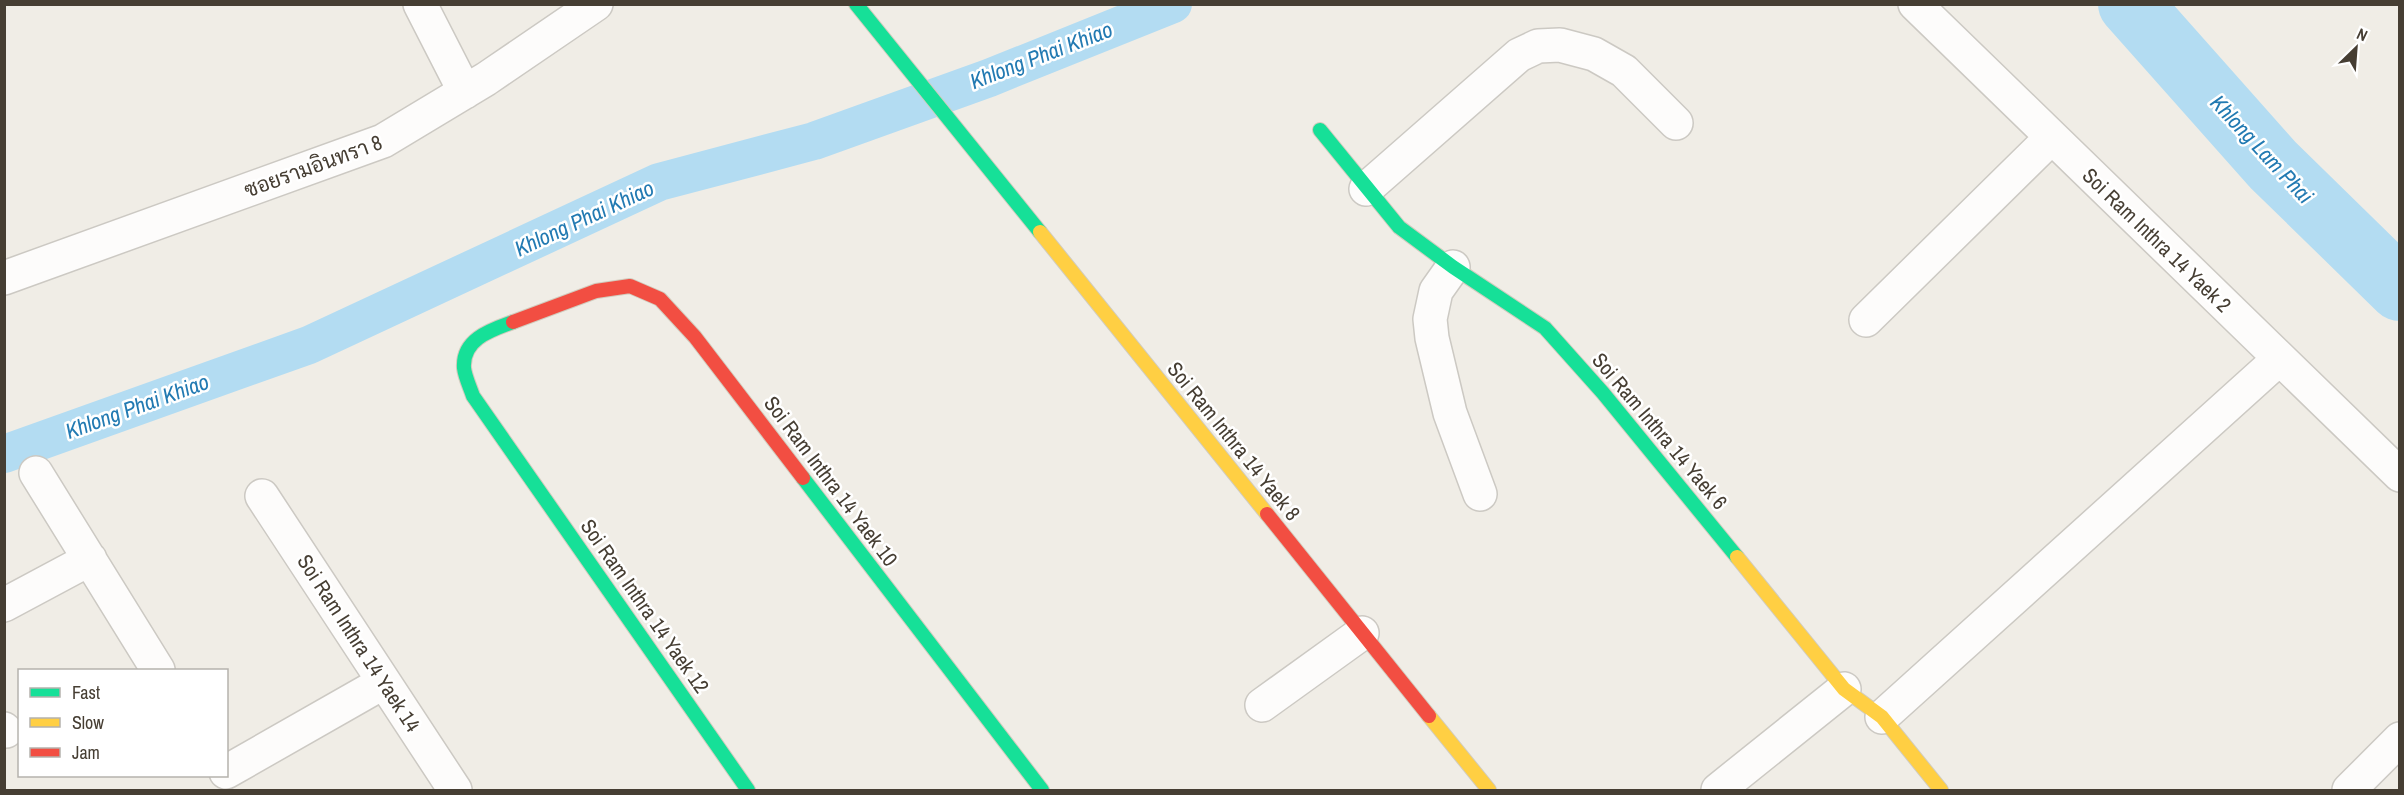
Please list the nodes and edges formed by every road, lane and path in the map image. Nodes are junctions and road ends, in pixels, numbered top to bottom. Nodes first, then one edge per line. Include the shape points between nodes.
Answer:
1 (420, 4) edge
2 (596, 4) edge
3 (856, 4) edge
4 (1915, 4) edge
5 (465, 92) junction
6 (1676, 123) dead end
7 (1320, 130) dead end
8 (2052, 137) junction
9 (1366, 189) junction
10 (1452, 267) junction
11 (4, 278) edge
12 (1866, 320) dead end
13 (2278, 359) junction
14 (507, 445) joint
15 (36, 473) dead end
16 (2400, 476) edge
17 (1480, 494) dead end
18 (262, 496) dead end
19 (90, 559) junction
20 (4, 605) edge
21 (1362, 633) junction
22 (157, 669) edge
23 (384, 682) junction
24 (1845, 689) junction
25 (1263, 705) dead end
26 (1882, 717) junction
27 (2400, 739) edge
28 (228, 771) edge
29 (224, 777) edge
30 (2362, 786) edge
31 (232, 790) edge
32 (455, 790) edge
33 (748, 790) edge
34 (1042, 790) edge
35 (1489, 790) edge
36 (1718, 790) edge
37 (1941, 790) edge

1 - 5 street
2 - 5 street, ซอยรามอินทรา 8
3 - 21 street, Soi Ram Inthra 14 Yaek 8
4 - 8 street, Soi Ram Inthra 14 Yaek 2
5 - 11 street, ซอยรามอินทรา 8 via 383,141
6 - 9 street via 1624,71 1593,54 1560,45 1538,46 1519,55
7 - 9 street, Soi Ram Inthra 14 Yaek 6
8 - 12 street
8 - 13 street, Soi Ram Inthra 14 Yaek 2
9 - 10 street, Soi Ram Inthra 14 Yaek 6 via 1399,227
10 - 17 street via 1436,291 1430,319 1432,338 1450,413
10 - 24 street, Soi Ram Inthra 14 Yaek 6 via 1545,328 1603,393
13 - 16 street, Soi Ram Inthra 14 Yaek 2
13 - 26 street
14 - 33 street, Soi Ram Inthra 14 Yaek 12
14 - 34 street, Soi Ram Inthra 14 Yaek 10 via 473,396 464,367 470,344 488,330 596,291 630,286 660,299 695,337
15 - 19 street
18 - 23 street, Soi Ram Inthra 14 Yaek 14
19 - 20 street
19 - 22 street
21 - 25 street
21 - 35 street, Soi Ram Inthra 14 Yaek 8
23 - 28 street
23 - 32 street, Soi Ram Inthra 14 Yaek 14
24 - 26 street, Soi Ram Inthra 14 Yaek 6
24 - 36 street
26 - 37 street, Soi Ram Inthra 14 Yaek 6
27 - 30 street
29 - 31 street

